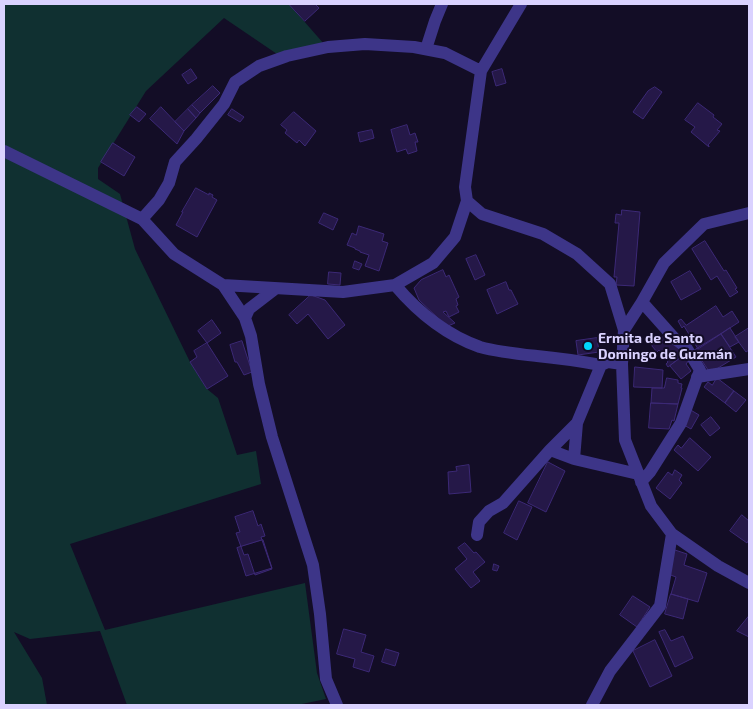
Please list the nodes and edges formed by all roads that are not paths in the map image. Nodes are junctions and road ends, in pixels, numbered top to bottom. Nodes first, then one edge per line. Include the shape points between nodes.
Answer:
1 (442, 4) edge
2 (521, 4) edge
3 (426, 49) junction
4 (481, 71) junction
5 (4, 151) edge
6 (468, 201) junction
7 (749, 213) edge
8 (142, 220) junction
9 (222, 285) junction
10 (394, 285) junction
11 (275, 288) junction
12 (642, 302) junction
13 (245, 318) junction
14 (624, 330) junction
15 (622, 364) junction
16 (601, 365) junction
17 (749, 369) edge
18 (697, 377) junction
19 (577, 424) junction
20 (550, 450) junction
21 (574, 458) junction
22 (640, 478) junction
23 (672, 534) junction
24 (477, 535) dead end
25 (749, 583) edge
26 (338, 705) edge
27 (592, 705) edge

1 - 3 street
2 - 4 street
3 - 4 street
3 - 8 street via 365,44 328,47 259,66 235,82 224,104 175,162 164,192
4 - 6 street via 465,187
5 - 8 street
6 - 10 street via 455,237 433,263
6 - 14 street via 482,214 543,234 577,254 610,284
7 - 12 street via 704,224 664,263
8 - 9 street via 174,254
9 - 11 street
9 - 13 street
10 - 11 street via 343,292
10 - 16 street via 434,322 481,347
11 - 13 street via 249,309
12 - 14 street
12 - 18 street via 686,347 700,370
13 - 26 street via 272,437 313,565 326,679
14 - 15 street
15 - 16 street via 608,362
15 - 22 street via 625,440
16 - 19 street
17 - 18 street
18 - 22 street via 681,423 650,472
19 - 20 street
19 - 21 street
20 - 21 street
20 - 24 street via 504,503 489,511 479,522
21 - 22 street
22 - 23 street via 651,506
23 - 25 street
23 - 27 street via 660,606 610,670

